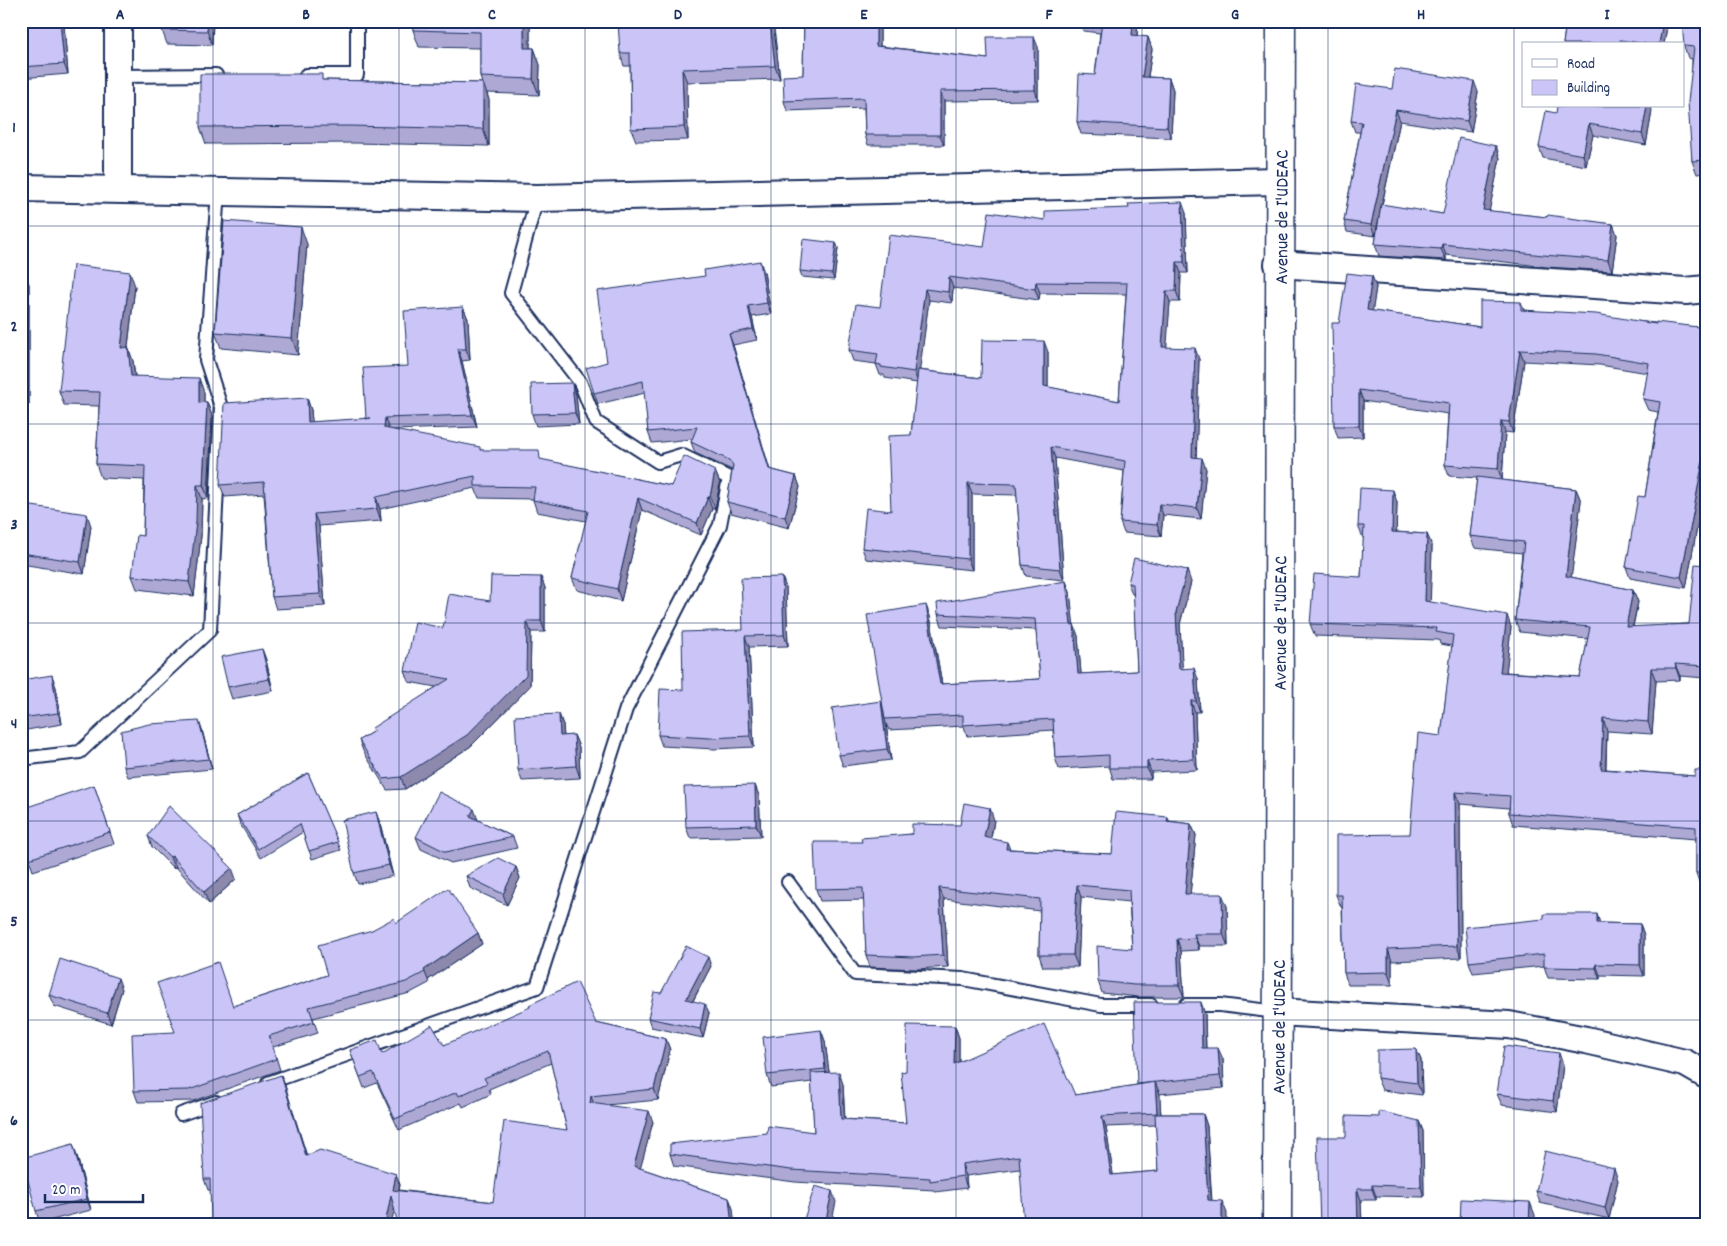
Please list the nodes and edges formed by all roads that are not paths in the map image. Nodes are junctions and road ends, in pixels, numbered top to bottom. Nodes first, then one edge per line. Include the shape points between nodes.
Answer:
1 (118, 21) edge
2 (357, 21) edge
3 (1280, 21) edge
4 (228, 75) edge
5 (298, 75) edge
6 (118, 76) junction
7 (1279, 181) junction
8 (21, 188) edge
9 (118, 189) junction
10 (218, 191) junction
11 (537, 198) junction
12 (1278, 264) junction
13 (1706, 288) edge
14 (21, 759) edge
15 (788, 882) dead end
16 (1277, 1012) junction
17 (1706, 1075) edge
18 (256, 1088) edge
19 (228, 1098) edge
20 (181, 1114) dead end
21 (1277, 1225) edge

1 - 6 street
2 - 5 lane via 357,75
3 - 7 main road, Avenue de I'UDEAC
4 - 6 lane
6 - 9 street
7 - 11 street
7 - 12 main road, Avenue de I'UDEAC
8 - 9 street
9 - 10 street
10 - 11 street
10 - 14 lane via 206,360 221,407 210,630 80,752
11 - 18 lane via 511,293 580,382 596,422 658,462 681,455 729,478 720,525 626,709 537,987
12 - 13 street via 1686,291
12 - 16 main road, Avenue de I'UDEAC
15 - 16 lane via 855,974 963,978 1102,1005 1220,1005
16 - 17 street via 1510,1025 1685,1063
16 - 21 main road, Avenue de I'UDEAC
19 - 20 lane

